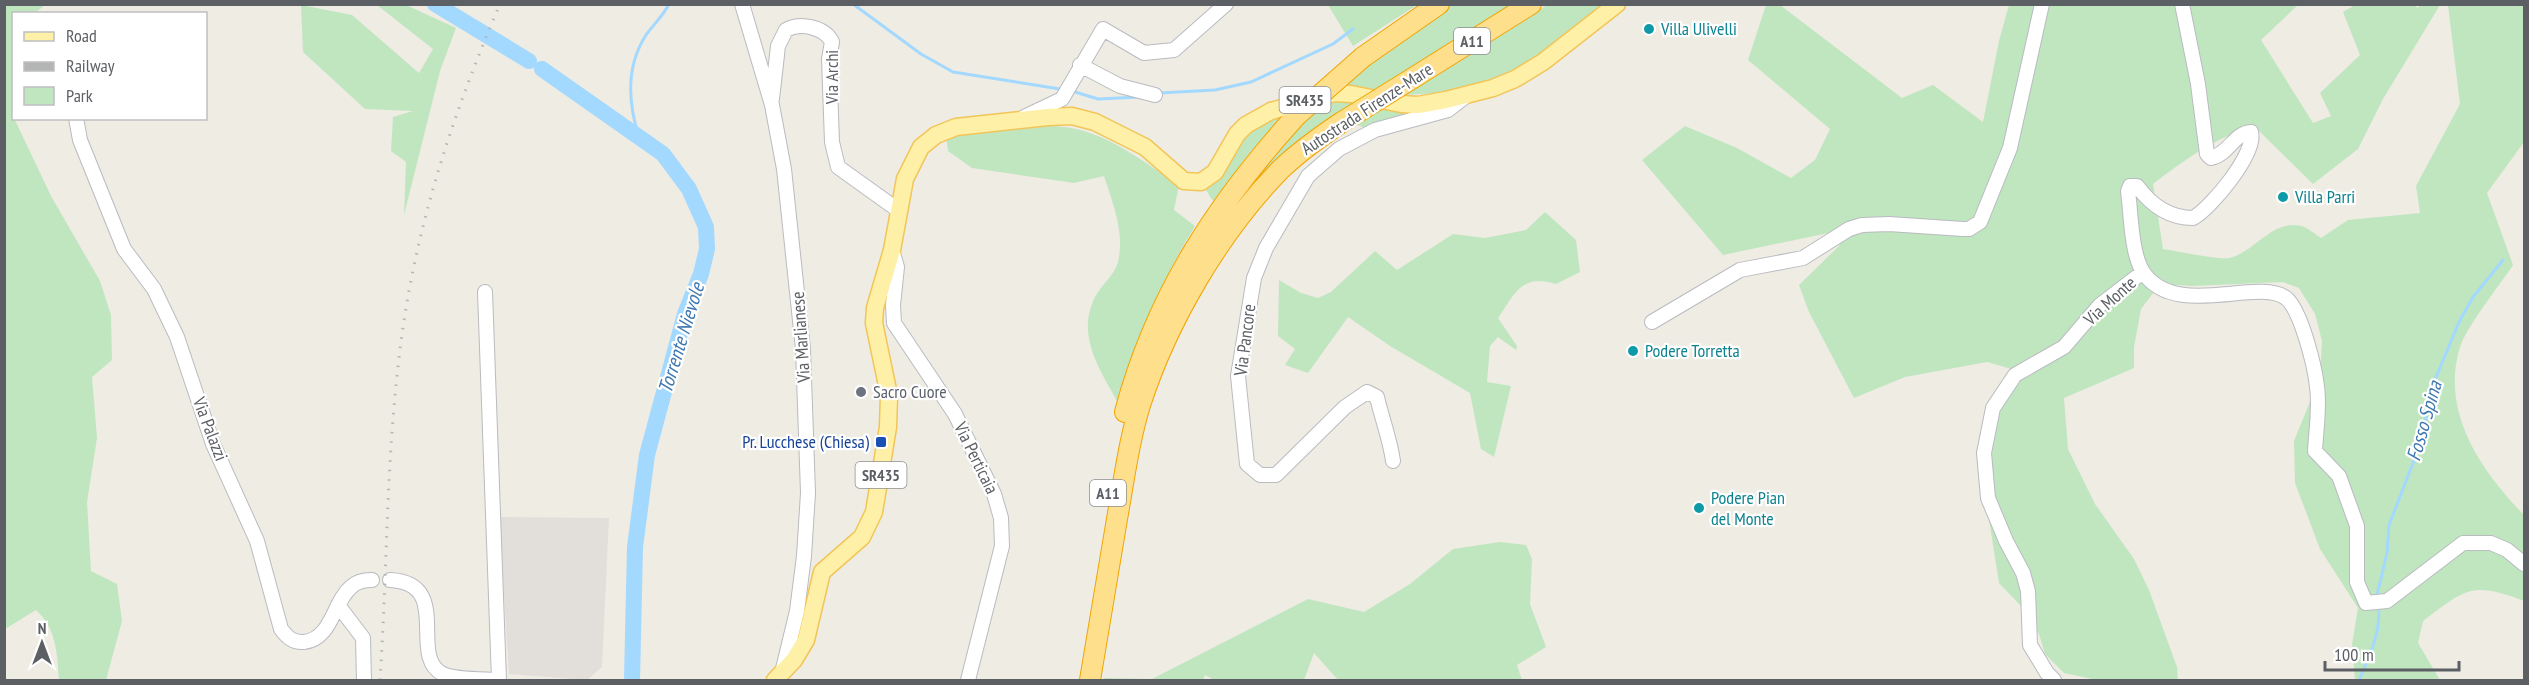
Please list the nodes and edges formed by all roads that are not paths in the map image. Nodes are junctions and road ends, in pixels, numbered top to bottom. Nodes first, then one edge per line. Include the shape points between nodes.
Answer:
1 (742, 4) edge
2 (1226, 4) edge
3 (1439, 4) edge
4 (1531, 4) edge
5 (1617, 4) edge
6 (2042, 4) edge
7 (2182, 5) edge
8 (1080, 65) junction
9 (1155, 95) dead end
10 (1466, 96) junction
11 (772, 105) junction
12 (76, 120) edge
13 (1016, 121) junction
14 (898, 210) junction
15 (892, 250) junction
16 (2143, 272) junction
17 (485, 292) dead end
18 (1652, 322) dead end
19 (1393, 462) dead end
20 (2524, 564) edge
21 (372, 580) dead end
22 (390, 580) dead end
23 (335, 611) junction
24 (779, 677) edge
25 (364, 681) edge
26 (499, 681) edge
27 (968, 681) edge
28 (1076, 681) edge
29 (1090, 681) edge
30 (2054, 681) edge

1 - 11 street, Via Marlianese
2 - 8 street via 1174,50 1144,53 1103,29
3 - 28 highway, Autostrada Firenze-Mare / A11, bridge via 1363,57 1296,116 1251,166 1210,222 1179,274 1146,348 1114,457
4 - 29 highway, Autostrada Firenze-Mare / A11, bridge via 1342,122 1287,164 1235,222 1161,353 1141,404 1129,449
5 - 10 main road, SR435 via 1544,62 1493,88
6 - 18 street via 2010,148 1980,222 1969,229 1862,225 1803,258 1740,270
7 - 16 street, Via Monte via 2207,154 2211,158 2218,156 2244,132 2251,132 2253,138 2231,181 2193,218 2158,209 2137,186 2130,186 2134,238
8 - 9 street via 1120,86
8 - 13 street via 1062,99
10 - 13 main road, SR435 via 1411,105 1334,93 1290,104 1246,125 1215,172 1208,179 1194,182 1184,181 1145,147 1095,122 1072,116
10 - 19 street, Via Pancore via 1448,110 1375,130 1334,154 1308,176 1266,248 1254,278 1239,376 1247,464 1260,475 1276,476 1332,419 1367,392 1377,397
11 - 14 street, Via Archi via 781,37 792,27 801,26 825,33 832,42 832,142 838,167
11 - 24 street, Via Marlianese via 784,169 803,349 808,493 801,586
12 - 23 street, Via Palazzi via 80,140 124,249 154,289 177,337 213,444 257,541 279,625 291,639 305,642 319,636
13 - 14 main road, SR435 via 956,127 936,135 921,147 912,162
14 - 15 main road, SR435
15 - 24 main road, SR435 via 875,308 874,323 889,395 888,427 874,512 862,537 822,572 809,631 795,660
15 - 27 street, Via Perticaia via 897,267 894,323 955,414 994,494 1001,518 1002,546
16 - 20 street via 2160,287 2181,294 2209,297 2262,292 2283,296 2294,306 2318,388 2315,451 2339,476 2357,526 2357,582 2366,603 2387,601 2463,543 2491,543
16 - 30 street, Via Monte via 2100,305 2064,346 2015,375 1993,408 1984,453 1988,498 2023,573 2028,591 2030,645
17 - 26 street
21 - 23 street, Via Palazzi via 353,584
22 - 26 street via 408,582 420,593 430,654 438,670 448,675
23 - 25 street via 351,621 361,634

